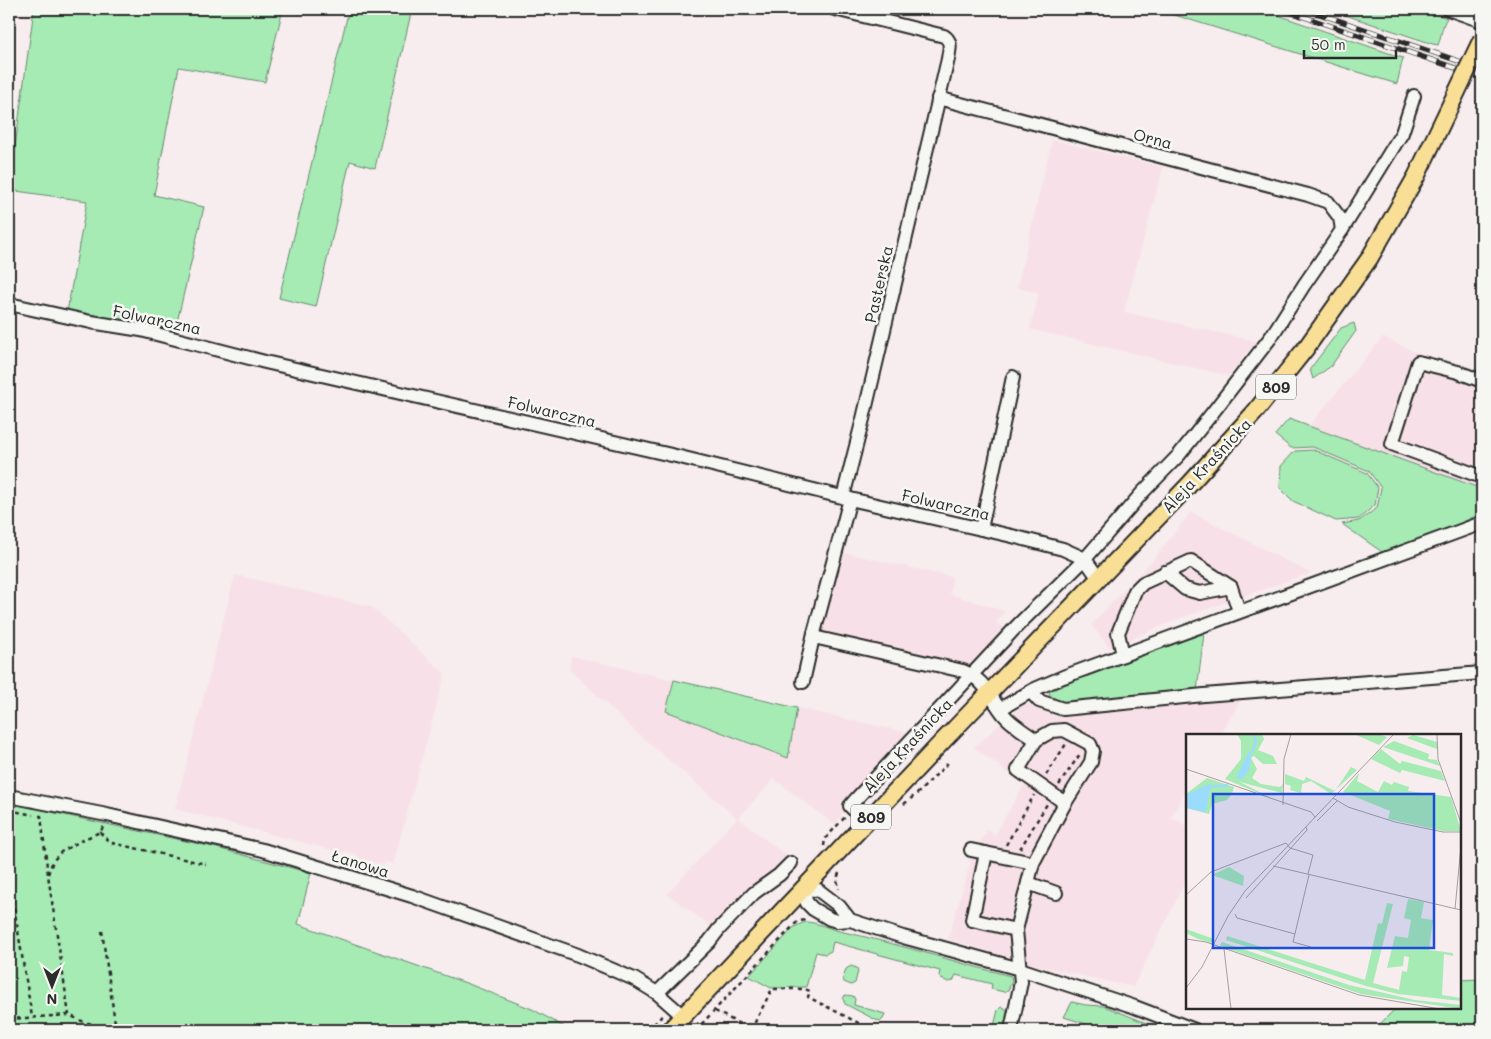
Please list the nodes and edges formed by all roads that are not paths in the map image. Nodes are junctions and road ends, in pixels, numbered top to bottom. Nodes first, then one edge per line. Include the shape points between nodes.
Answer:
1 (835, 9) edge
2 (1448, 9) edge
3 (1482, 21) edge
4 (1482, 39) edge
5 (1414, 96) dead end
6 (938, 98) junction
7 (1342, 230) junction
8 (9, 304) edge
9 (1013, 377) dead end
10 (1482, 381) edge
11 (1482, 477) edge
12 (847, 498) junction
13 (1482, 523) edge
14 (981, 529) junction
15 (1085, 559) junction
16 (1165, 572) junction
17 (1099, 579) junction
18 (1231, 587) junction
19 (1240, 611) junction
20 (814, 633) junction
21 (1123, 655) junction
22 (1482, 673) edge
23 (973, 675) junction
24 (803, 682) dead end
25 (1030, 692) junction
26 (989, 693) junction
27 (1000, 709) junction
28 (1063, 709) junction
29 (1064, 730) junction
30 (1036, 740) junction
31 (9, 796) edge
32 (1065, 803) junction
33 (866, 822) junction
34 (971, 850) dead end
35 (986, 854) junction
36 (791, 863) dead end
37 (1033, 863) junction
38 (1028, 883) junction
39 (802, 889) junction
40 (1056, 893) dead end
41 (850, 920) junction
42 (1016, 930) junction
43 (1020, 969) junction
44 (657, 993) junction
45 (683, 1016) junction
46 (670, 1030) edge
47 (1011, 1030) edge
48 (1195, 1030) edge

1 - 6 street, Pasterska via 948,39 950,44
2 - 3 street
4 - 17 main road, Aleja Kraśnicka / 809, bridge via 1433,144 1393,219 1312,340 1238,432
5 - 7 street, Aleja Kraśnicka via 1402,133
6 - 7 street, Orna via 1308,195 1328,202 1340,218
6 - 12 street, Pasterska
7 - 15 street, Aleja Kraśnicka via 1237,382 1179,455
8 - 12 street, Folwarczna via 141,330
9 - 14 street
10 - 11 street via 1418,362 1392,444
12 - 14 street, Folwarczna
12 - 20 street, Pasterska
13 - 19 street
14 - 15 street, Folwarczna via 1064,550
15 - 17 street
15 - 23 street, Aleja Kraśnicka
16 - 18 street via 1185,589 1200,593
16 - 18 street via 1191,561
16 - 21 street via 1135,591 1118,633
17 - 26 main road, Aleja Kraśnicka / 809
18 - 19 street
19 - 21 street
20 - 23 street via 818,638
20 - 24 street, Pasterska
21 - 25 street
22 - 28 street
23 - 26 street
23 - 33 street, Aleja Kraśnicka via 850,806
25 - 27 street
25 - 28 street via 1039,701
26 - 27 street
26 - 33 main road, Aleja Kraśnicka / 809
27 - 30 street via 1014,725
28 - 29 street
29 - 30 street via 1052,731
29 - 32 street via 1090,744 1093,751 1092,762
30 - 32 street via 1018,770
31 - 44 street, Łanowa via 262,850 395,890 578,955 643,983
32 - 37 street
33 - 39 main road, Aleja Kraśnicka / 809
34 - 35 street
35 - 37 street
35 - 42 street via 972,920
36 - 44 street via 754,892 710,942
37 - 38 street
38 - 40 street
38 - 42 street
39 - 41 street via 818,890 839,906
39 - 41 street via 813,909 837,921
39 - 45 main road, Aleja Kraśnicka / 809
41 - 43 street
42 - 43 street
43 - 47 street via 1021,982
43 - 48 street
44 - 45 street, Łanowa
45 - 46 main road, Aleja Kraśnicka / 809

